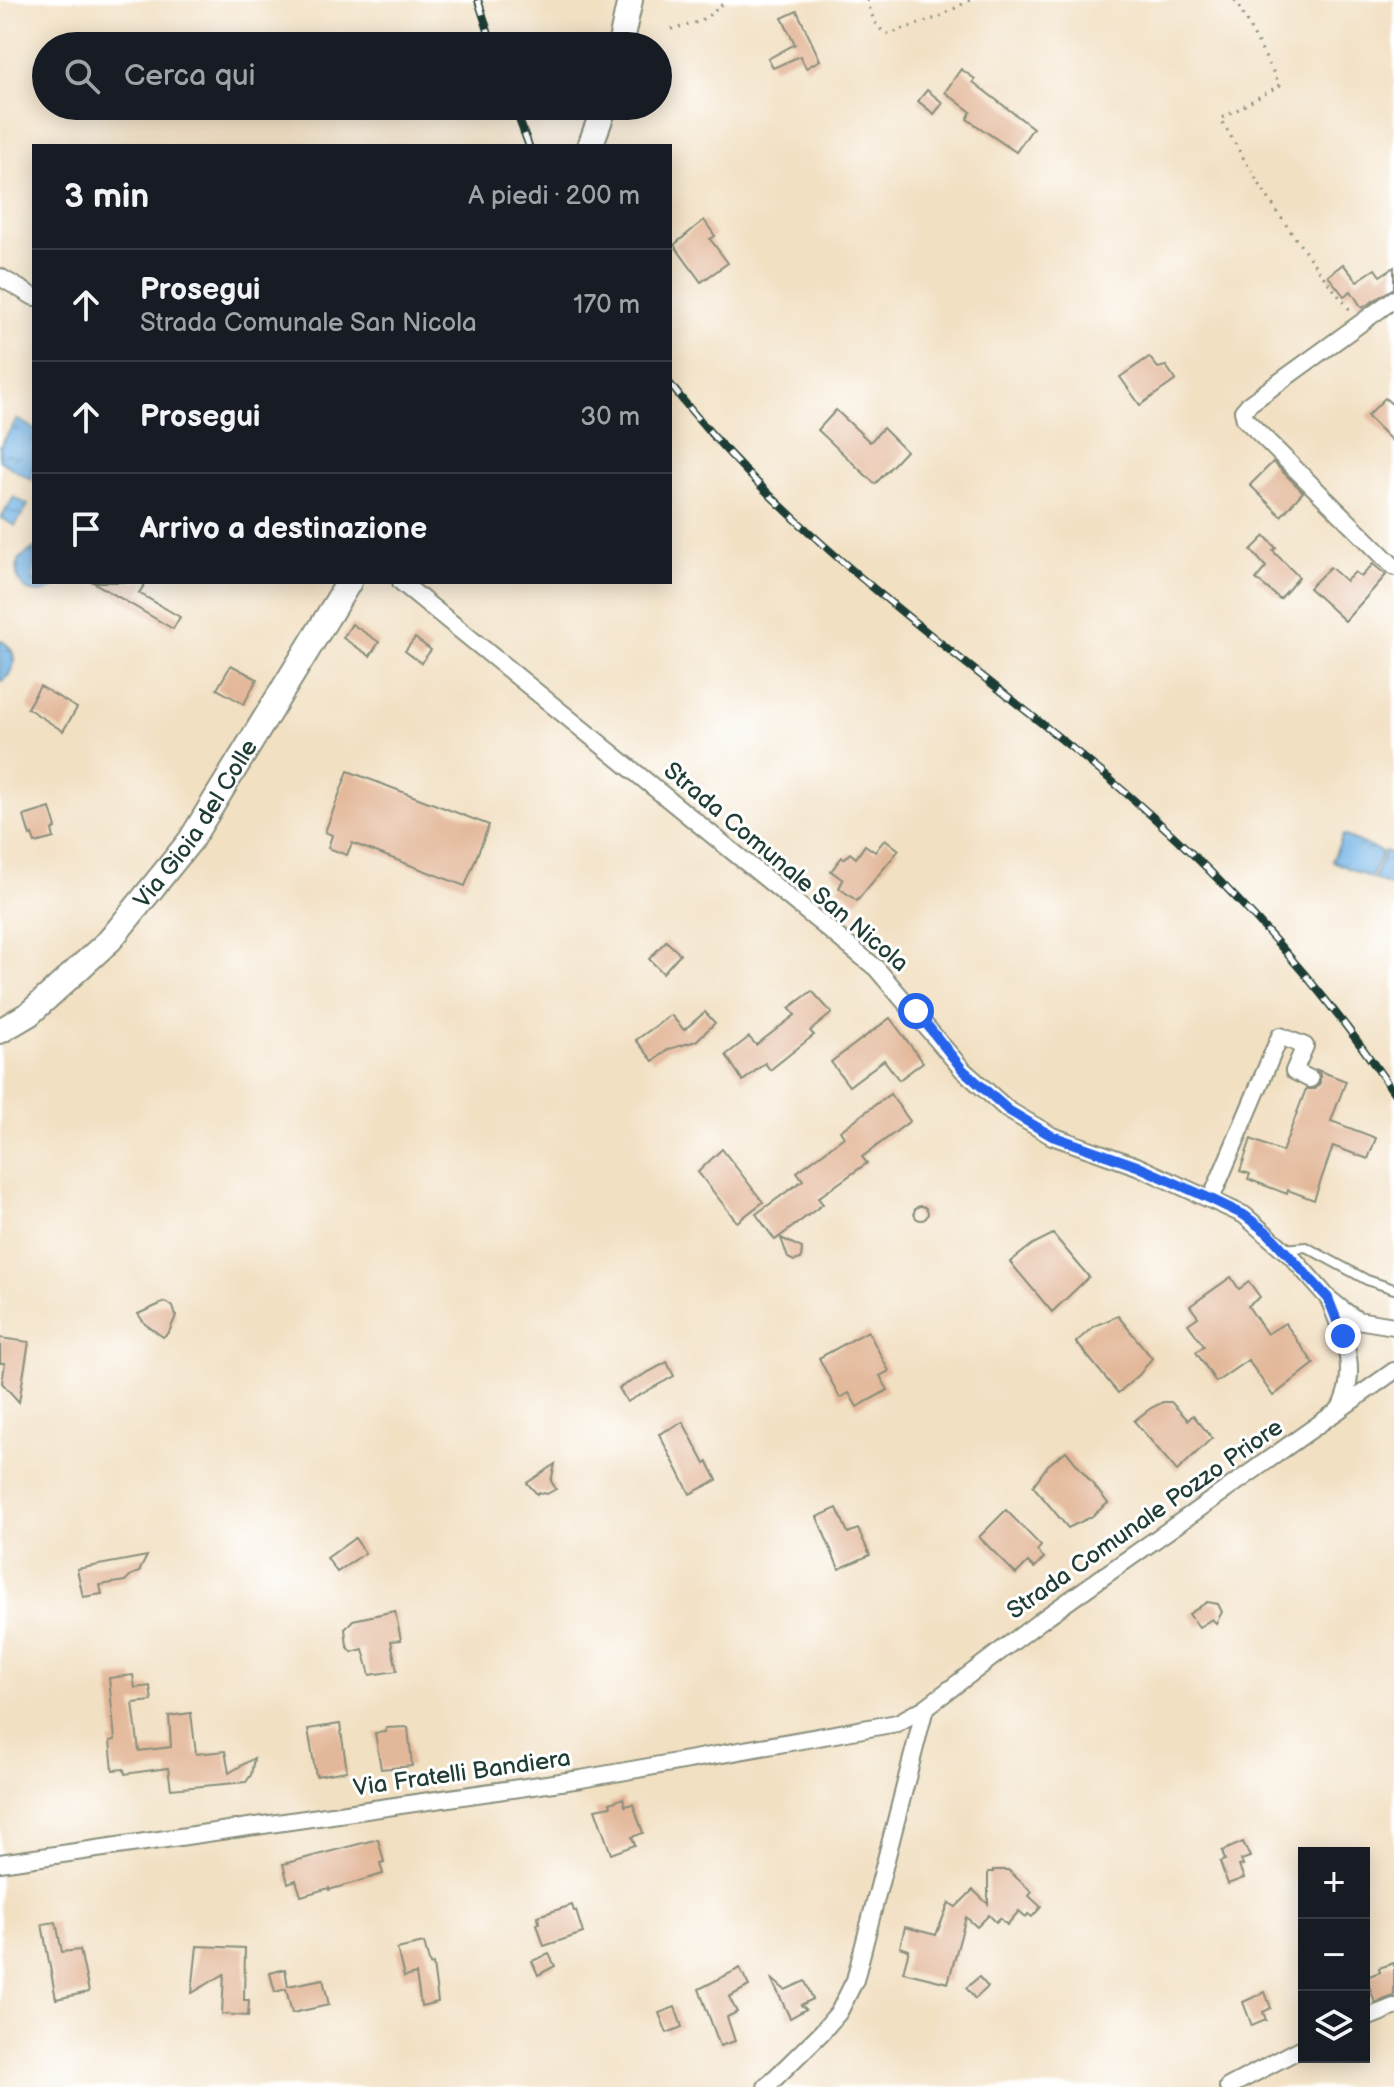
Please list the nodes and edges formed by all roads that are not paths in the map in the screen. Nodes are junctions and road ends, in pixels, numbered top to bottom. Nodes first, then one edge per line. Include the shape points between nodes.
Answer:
1 (630, 0) edge
2 (623, 32) edge
3 (600, 120) edge
4 (591, 144) edge
5 (0, 277) edge
6 (32, 296) edge
7 (1394, 299) edge
8 (1394, 567) edge
9 (348, 584) edge
10 (403, 584) edge
11 (0, 1031) edge
12 (1310, 1079) dead end
13 (1211, 1199) junction
14 (1284, 1249) junction
15 (1394, 1289) edge
16 (1328, 1298) junction
17 (1394, 1326) edge
18 (1394, 1371) edge
19 (1339, 1411) junction
20 (925, 1708) junction
21 (0, 1863) edge
22 (1394, 2007) edge
23 (1370, 2017) edge
24 (1298, 2050) edge
25 (766, 2087) edge
26 (1228, 2087) edge

1 - 2 main road
3 - 4 main road
5 - 6 street
7 - 8 street via 1243,411 1245,419
9 - 11 main road, Via Gioia del Colle via 190,841 110,940 29,1014
10 - 13 street, Strada Comunale San Nicola via 876,968 963,1070 1008,1110 1052,1136
12 - 13 street via 1294,1071 1305,1046 1280,1036
13 - 14 street, Strada Comunale San Nicola via 1244,1215
14 - 15 lane via 1306,1247
14 - 16 street, Strada Comunale San Nicola
16 - 17 street via 1357,1320
16 - 19 street via 1351,1367
18 - 19 street, Strada Comunale Pozzo Priore
19 - 20 street, Strada Comunale Pozzo Priore
20 - 21 street, Via Fratelli Bandiera via 897,1723 581,1779
20 - 25 street via 855,1980 839,2012
22 - 23 street
24 - 26 street

